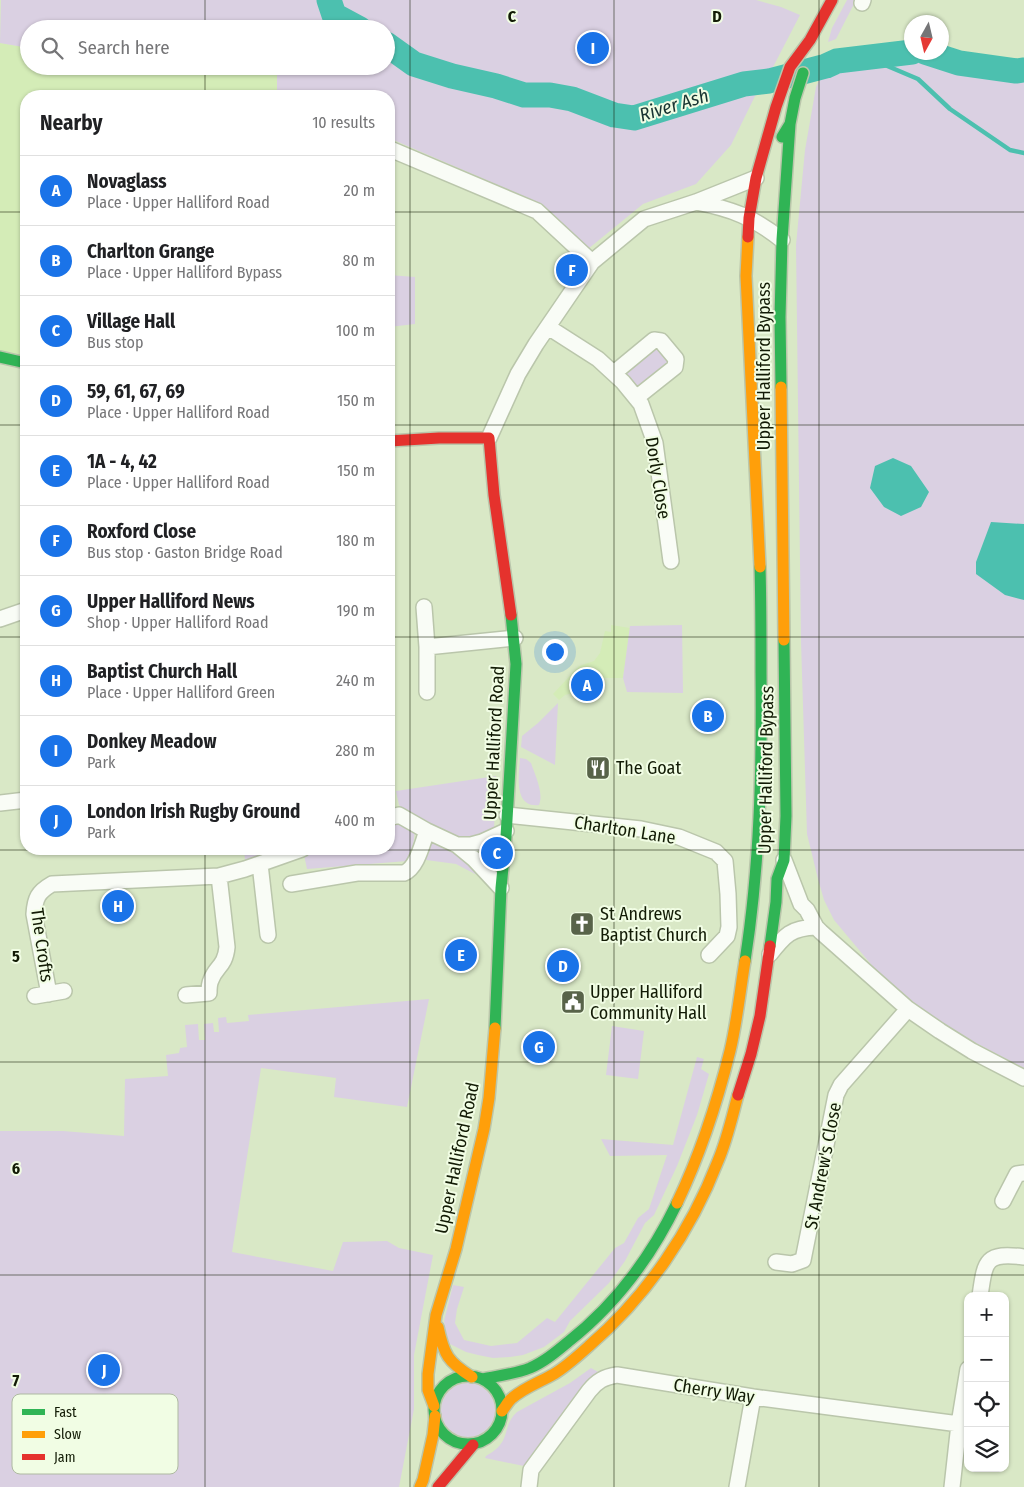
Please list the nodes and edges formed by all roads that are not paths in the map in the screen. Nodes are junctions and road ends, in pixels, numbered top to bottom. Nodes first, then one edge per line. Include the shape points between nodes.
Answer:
1 (832, 0) edge
2 (810, 40) junction
3 (790, 124) junction
4 (395, 151) edge
5 (776, 155) dead end
6 (771, 173) dead end
7 (756, 178) junction
8 (696, 202) junction
9 (749, 218) junction
10 (782, 240) junction
11 (592, 262) junction
12 (548, 327) junction
13 (0, 357) edge
14 (20, 362) edge
15 (614, 373) junction
16 (636, 398) junction
17 (489, 438) junction
18 (395, 440) edge
19 (671, 561) dead end
20 (424, 607) dead end
21 (20, 612) edge
22 (0, 619) edge
23 (515, 638) junction
24 (427, 647) junction
25 (427, 692) dead end
26 (20, 801) edge
27 (0, 803) edge
28 (507, 815) junction
29 (395, 816) edge
30 (427, 831) junction
31 (506, 831) junction
32 (457, 845) junction
33 (285, 855) edge
34 (784, 860) junction
35 (260, 864) junction
36 (219, 876) junction
37 (291, 884) dead end
38 (501, 888) junction
39 (776, 902) junction
40 (801, 904) junction
41 (751, 924) junction
42 (816, 926) junction
43 (268, 935) dead end
44 (708, 955) dead end
45 (769, 955) junction
46 (50, 994) dead end
47 (186, 995) dead end
48 (908, 1009) junction
49 (1024, 1078) edge
50 (1024, 1173) edge
51 (1003, 1201) dead end
52 (1024, 1257) edge
53 (776, 1262) dead end
54 (981, 1292) edge
55 (436, 1315) junction
56 (477, 1378) junction
57 (966, 1382) edge
58 (753, 1397) junction
59 (434, 1411) junction
60 (502, 1411) junction
61 (959, 1424) junction
62 (473, 1445) junction
63 (420, 1487) edge
64 (438, 1487) edge
65 (529, 1487) edge
66 (737, 1487) edge
67 (952, 1487) edge

1 - 2 main road
2 - 3 main road
2 - 7 main road, Upper Halliford Bypass via 790,67
3 - 5 main road via 779,142
3 - 10 main road, Upper Halliford Bypass
4 - 11 street via 536,211
6 - 7 main road
7 - 8 street
7 - 9 main road, Upper Halliford Bypass
8 - 9 street
8 - 11 street via 644,220
9 - 10 street
9 - 41 main road, Upper Halliford Bypass via 746,276 760,572 762,741
10 - 34 main road, Upper Halliford Bypass
11 - 12 street
12 - 15 street, Dorly Close
12 - 17 street via 518,374
13 - 14 main road
15 - 16 street, Dorly Close
15 - 16 street via 654,340 662,341 676,359 675,367
16 - 19 street, Dorly Close via 656,443
17 - 18 main road
17 - 23 main road, Upper Halliford Road
20 - 24 street
21 - 22 street
23 - 24 street
23 - 28 main road, Upper Halliford Road via 516,673
24 - 25 street
26 - 27 street
28 - 31 main road, Upper Halliford Road
28 - 44 street, Charlton Lane via 641,829 679,837 716,852 725,861 729,927 727,936
29 - 30 street via 399,815
30 - 32 street
30 - 37 street via 410,871 357,873
31 - 32 street via 482,842
31 - 38 main road, Upper Halliford Road
32 - 38 street
33 - 35 street
34 - 39 main road, Upper Halliford Bypass via 779,871
34 - 40 street
35 - 36 street
35 - 43 street
36 - 46 street, The Crofts via 52,884 44,889 37,896 34,914
36 - 47 street via 226,956 210,980 209,993
38 - 55 main road, Upper Halliford Road via 493,1065 484,1129 456,1249
39 - 40 street
39 - 41 street via 759,904
39 - 45 main road, Upper Halliford Bypass
40 - 42 street
41 - 56 main road, Upper Halliford Bypass via 730,1050 715,1103 684,1188 654,1245 617,1296 563,1347 530,1368 508,1375
42 - 45 street via 794,930
42 - 48 street
45 - 60 main road, Upper Halliford Bypass via 760,1016 748,1063 719,1159 687,1227 647,1285 611,1327 574,1360 516,1395
48 - 49 street via 972,1051
48 - 53 street, St Andrew's Close via 841,1085 836,1095 803,1260 792,1264
50 - 51 street via 1017,1174
52 - 54 street via 991,1258 984,1271
55 - 56 main road, Upper Halliford Road via 448,1359
55 - 59 main road, Upper Halliford Road via 428,1374 428,1390
56 - 59 main road via 463,1377 443,1387 436,1398
56 - 60 main road via 490,1384 499,1396
57 - 61 street
58 - 61 street, Cherry Way
58 - 65 street, Cherry Way via 607,1377 589,1391 531,1470
58 - 66 street
59 - 62 main road via 439,1428 447,1437
59 - 63 main road, Upper Halliford Road via 433,1435
60 - 62 main road via 496,1430
61 - 67 street
62 - 64 main road

